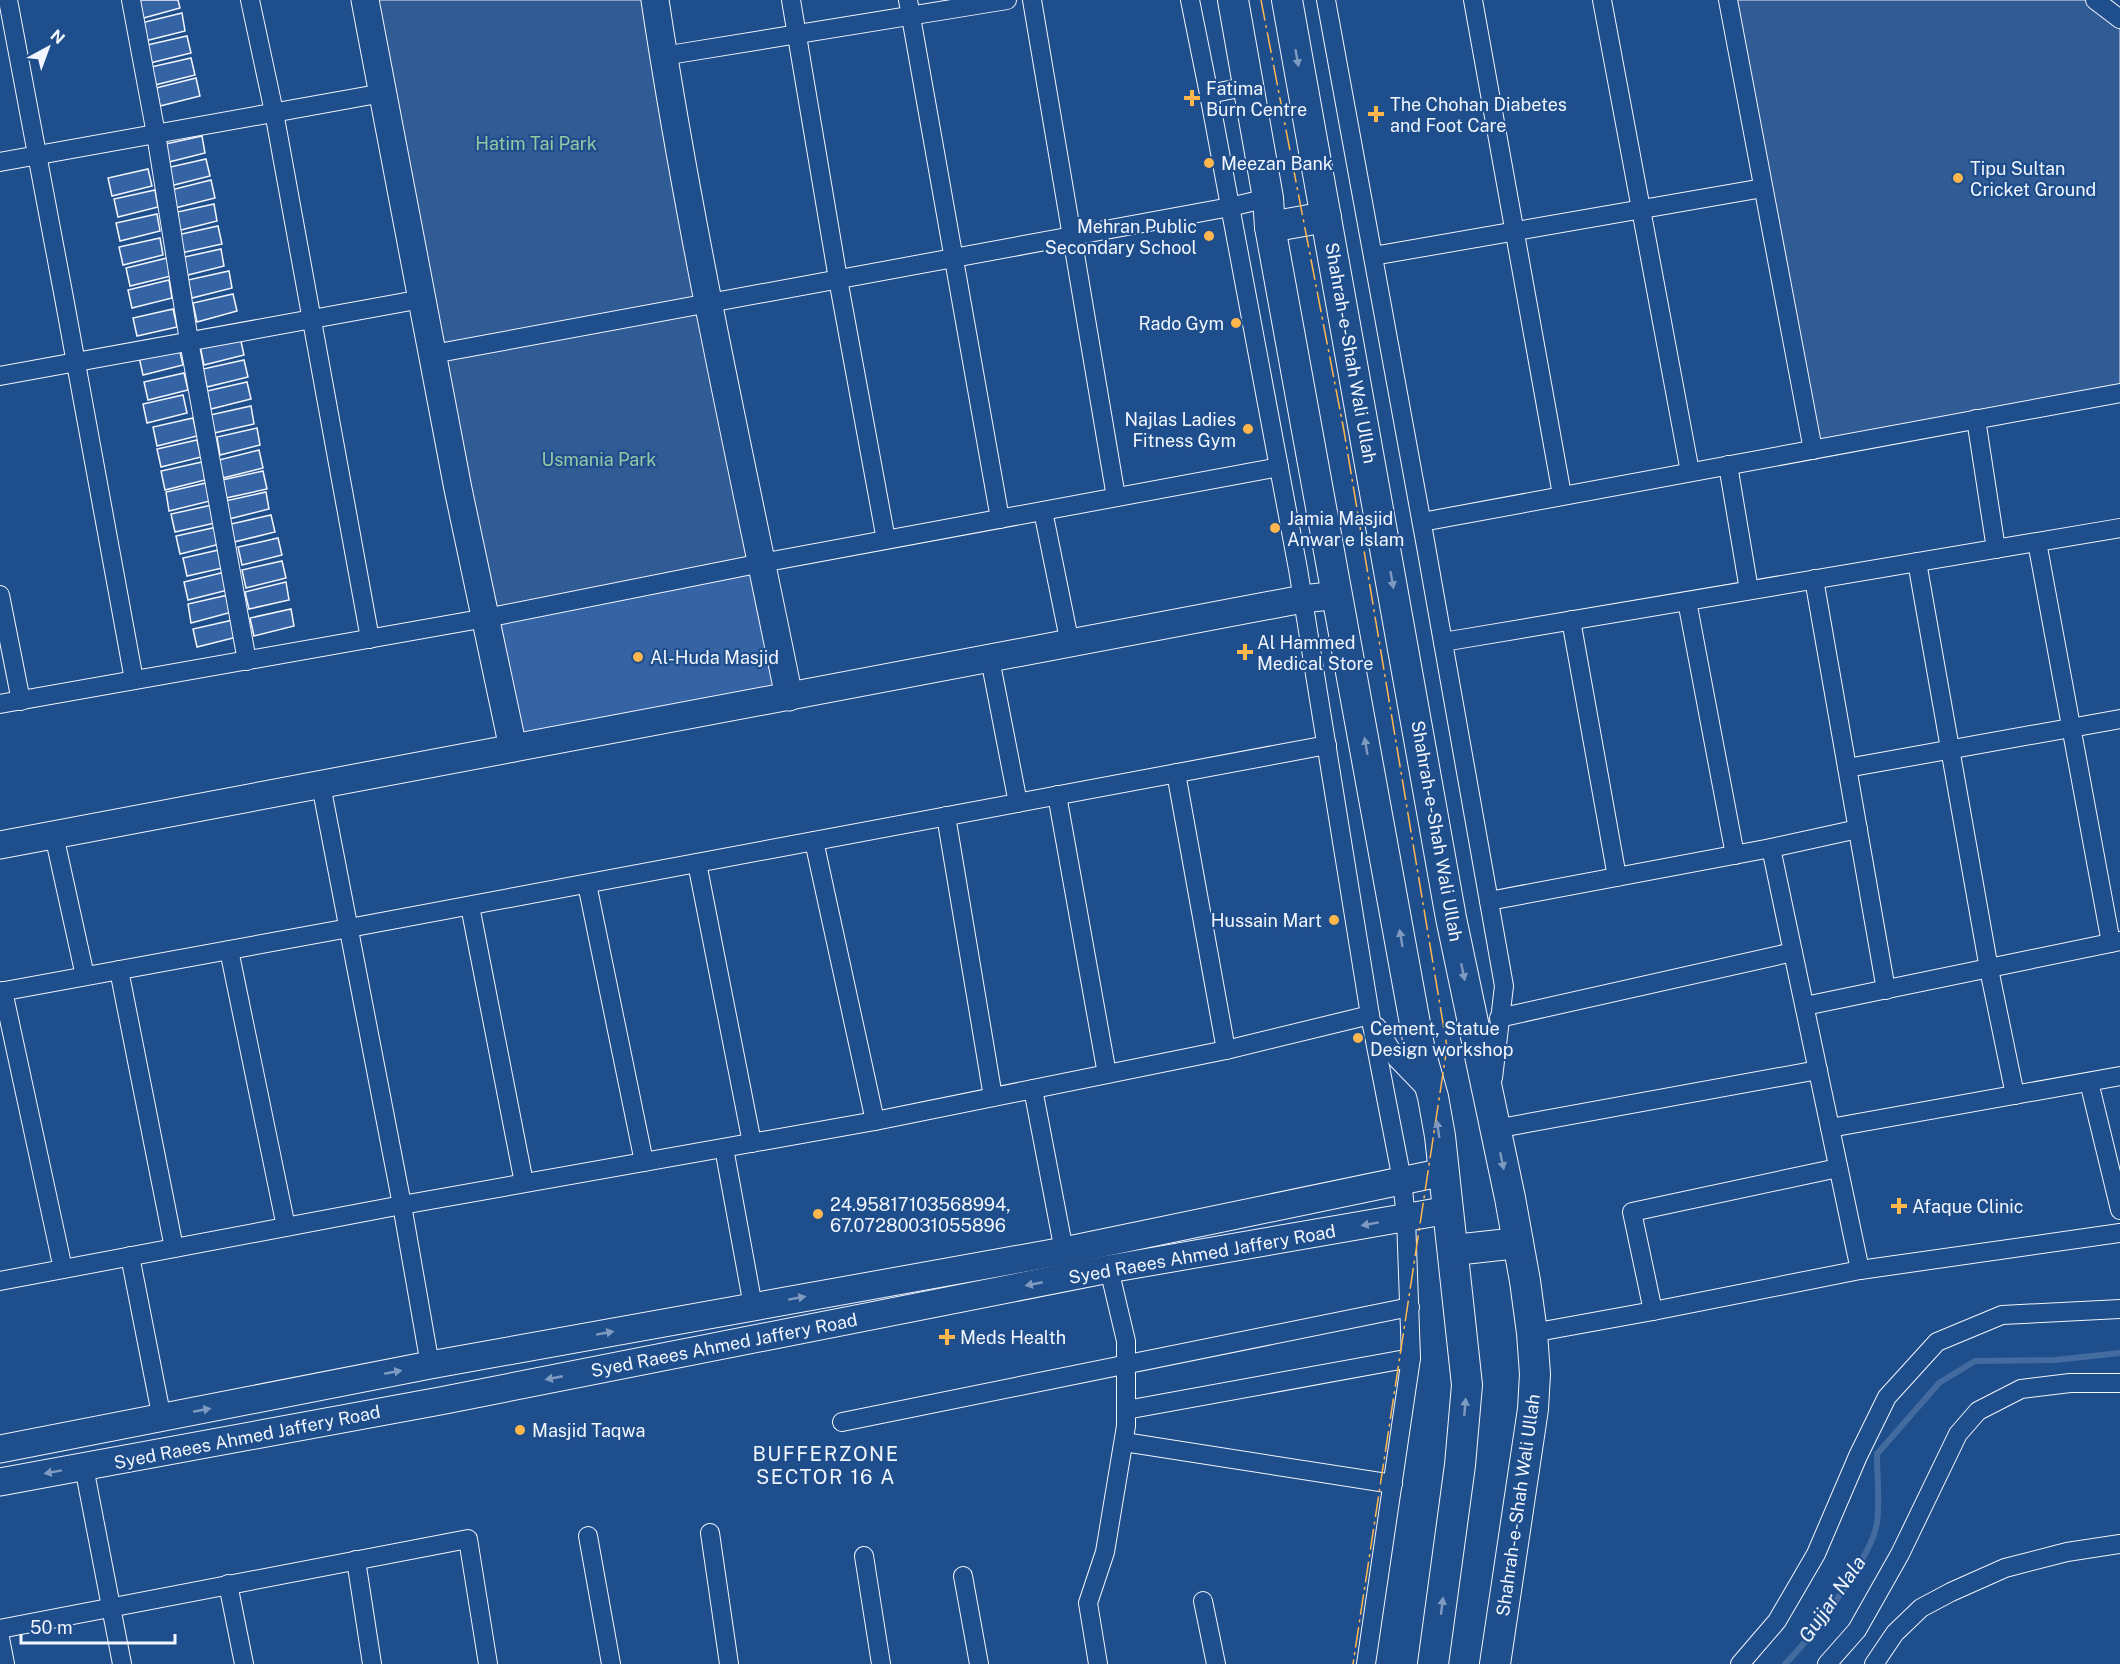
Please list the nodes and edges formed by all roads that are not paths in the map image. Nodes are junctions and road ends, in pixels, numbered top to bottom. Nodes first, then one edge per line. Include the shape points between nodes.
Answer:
1 (8, 0) edge
2 (131, 0) edge
3 (250, 0) edge
4 (364, 0) edge
5 (655, 0) edge
6 (791, 0) edge
7 (1007, 0) edge
8 (1032, 0) edge
9 (1190, 0) edge
10 (1233, 0) edge
11 (1287, 0) edge
12 (1473, 0) edge
13 (1602, 0) edge
14 (1728, 0) edge
15 (2095, 0) edge
16 (1331, 1) edge
17 (909, 8) edge
18 (2120, 19) edge
19 (798, 34) junction
20 (663, 56) junction
21 (1249, 86) junction
22 (383, 93) junction
23 (1209, 94) junction
24 (274, 112) junction
25 (156, 134) junction
26 (38, 155) junction
27 (0, 162) edge
28 (1763, 188) junction
29 (1268, 198) junction
30 (1230, 207) junction
31 (1641, 209) junction
32 (1326, 217) junction
33 (1270, 228) junction
34 (1514, 232) junction
35 (1072, 236) junction
36 (1373, 256) junction
37 (954, 258) junction
38 (838, 279) junction
39 (422, 299) junction
40 (709, 303) junction
41 (311, 319) junction
42 (189, 341) junction
43 (433, 354) junction
44 (74, 362) junction
45 (0, 375) edge
46 (2120, 393) edge
47 (1303, 407) junction
48 (1269, 414) junction
49 (1976, 419) junction
50 (1813, 450) junction
51 (1728, 465) junction
52 (1279, 467) junction
53 (1690, 472) junction
54 (1562, 495) junction
55 (1116, 497) junction
56 (1043, 511) junction
57 (1000, 519) junction
58 (1422, 522) junction
59 (2120, 528) edge
60 (886, 540) junction
61 (2037, 542) junction
62 (1996, 549) junction
63 (1917, 562) junction
64 (762, 563) junction
65 (1814, 579) junction
66 (1749, 590) junction
67 (0, 595) edge
68 (1338, 595) junction
69 (1303, 599) junction
70 (1687, 601) junction
71 (486, 618) junction
72 (1572, 620) junction
73 (370, 639) junction
74 (1443, 642) junction
75 (1070, 644) junction
76 (990, 659) junction
77 (247, 661) junction
78 (134, 680) junction
79 (789, 697) junction
80 (21, 701) junction
81 (0, 704) edge
82 (2120, 719) edge
83 (2071, 728) junction
84 (1327, 745) junction
85 (513, 748) junction
86 (1950, 749) junction
87 (1847, 768) junction
88 (1176, 773) junction
89 (321, 785) junction
90 (1057, 795) junction
91 (1018, 803) junction
92 (946, 816) junction
93 (1858, 829) junction
94 (54, 835) junction
95 (814, 841) junction
96 (0, 845) edge
97 (1772, 848) junction
98 (1735, 855) junction
99 (697, 863) junction
100 (1617, 877) junction
101 (587, 884) junction
102 (1489, 901) junction
103 (470, 906) junction
104 (349, 928) junction
105 (2115, 942) edge
106 (229, 950) junction
107 (1793, 952) junction
108 (1989, 969) junction
109 (119, 970) junction
110 (85, 976) junction
111 (1886, 990) junction
112 (2, 992) edge
113 (1805, 1006) junction
114 (1370, 1015) junction
115 (1499, 1018) junction
116 (1226, 1050) junction
117 (1818, 1070) junction
118 (1107, 1074) junction
119 (2120, 1076) edge
120 (2089, 1082) junction
121 (1033, 1089) junction
122 (2015, 1095) junction
123 (993, 1097) junction
124 (1433, 1097) junction
125 (1493, 1117) junction
126 (875, 1121) junction
127 (1830, 1128) junction
128 (752, 1143) junction
129 (723, 1148) junction
130 (644, 1162) junction
131 (1838, 1168) junction
132 (1444, 1172) junction
133 (1402, 1180) junction
134 (524, 1184) junction
135 (402, 1205) junction
136 (1449, 1210) junction
137 (2120, 1210) edge
138 (1406, 1218) junction
139 (286, 1227) junction
140 (2120, 1233) edge
141 (1518, 1243) junction
142 (174, 1248) junction
143 (1454, 1250) junction
144 (1064, 1251) junction
145 (129, 1256) junction
146 (63, 1269) junction
147 (1109, 1269) junction
148 (1860, 1270) junction
149 (0, 1281) edge
150 (753, 1306) junction
151 (1410, 1307) junction
152 (2120, 1309) edge
153 (1653, 1311) junction
154 (1533, 1333) junction
155 (1411, 1358) junction
156 (1126, 1364) junction
157 (430, 1365) junction
158 (2120, 1383) edge
159 (1126, 1410) junction
160 (162, 1419) junction
161 (842, 1422) dead end
162 (131, 1425) junction
163 (100, 1431) junction
164 (1124, 1442) junction
165 (0, 1449) edge
166 (141, 1457) junction
167 (94, 1465) junction
168 (0, 1482) edge
169 (1393, 1484) junction
170 (710, 1533) dead end
171 (588, 1536) dead end
172 (2120, 1544) edge
173 (864, 1556) dead end
174 (356, 1560) junction
175 (963, 1576) dead end
176 (228, 1584) junction
177 (1203, 1601) dead end
178 (111, 1606) junction
179 (0, 1629) edge
180 (0, 1638) edge
181 (1364, 1663) edge
182 (5, 1664) edge
183 (122, 1664) edge
184 (244, 1664) edge
185 (372, 1664) edge
186 (488, 1664) edge
187 (611, 1664) edge
188 (729, 1664) edge
189 (881, 1664) edge
190 (979, 1664) edge
191 (1098, 1664) edge
192 (1216, 1664) edge
193 (1433, 1664) edge
194 (1495, 1664) edge
195 (1740, 1664) edge
196 (1827, 1664) edge
197 (1874, 1664) edge

1 - 26 street
2 - 25 street
3 - 24 street
4 - 22 main road
5 - 20 main road
6 - 19 street
7 - 17 street
8 - 35 street
9 - 23 street
10 - 21 main road
11 -> 32 main road, Shahrah-e-Shah Wali Ullah
12 - 34 street
13 - 31 street
14 - 28 street
15 - 18 street
16 - 36 street
17 - 19 street
17 - 37 street
19 - 20 street
19 - 38 street
20 - 40 main road
21 - 23 street
21 - 29 main road
22 - 24 street
22 - 39 main road
23 - 30 street
24 - 25 street
24 - 41 street
25 - 26 street
25 - 42 street
26 - 27 street
26 - 44 street
28 - 31 street
28 - 50 street
29 - 30 street
29 - 33 main road
30 - 35 street
30 - 48 street
31 - 34 street
31 - 53 street
32 - 33 main road
32 -> 125 main road, Shahrah-e-Shah Wali Ullah via 1451,918
33 - 47 main road
34 - 36 street
34 - 54 street
35 - 37 street
35 - 55 street
36 - 58 street
37 - 38 street
37 - 57 street
38 - 40 street
38 - 60 street
39 - 41 street
39 - 43 main road
40 - 43 street
40 - 64 main road
41 - 42 street
41 - 73 street
42 - 44 street
42 - 77 street
43 - 71 main road
44 - 45 street
44 - 78 street
46 - 49 street
47 - 48 street
47 - 68 main road
48 - 52 street
49 - 50 street
49 - 62 street
50 - 51 street
51 - 53 street
51 - 66 street
52 - 55 street
52 - 69 street
53 - 54 street
54 - 58 street
55 - 56 street
56 - 57 street
56 - 75 street
57 - 60 street
58 - 74 street
59 - 61 street
60 - 64 street
61 - 62 street
61 - 83 street
62 - 63 street
63 - 65 street
63 - 86 street
64 - 71 street
64 - 79 main road
65 - 66 street
65 - 87 street
66 - 70 street
67 - 80 street
68 - 69 main road
124 -> 68 main road via 1420,1051
69 - 75 main road
69 - 84 street
70 - 72 street
70 - 98 street
71 - 73 street
71 - 85 main road
72 - 74 street
72 - 100 street
73 - 77 street
74 - 102 street
75 - 76 main road
76 - 79 main road
76 - 91 street
77 - 78 street
78 - 80 street
79 - 85 main road
80 - 81 street
82 - 83 street
83 - 86 street
83 - 105 street
84 - 88 street
84 - 114 street
85 - 89 main road
86 - 87 street
86 - 108 street
87 - 93 street
88 - 90 street
88 - 116 street
89 - 94 main road
89 - 104 street
90 - 91 street
90 - 118 street
91 - 92 street
92 - 95 street
92 - 123 street
93 - 97 street
93 - 111 street
94 - 96 main road
94 - 110 street
95 - 99 street
95 - 126 street
97 - 98 street
97 - 107 street
98 - 100 street
99 - 101 street
99 - 128 street
100 - 102 street
101 - 103 street
101 - 130 street
102 - 115 street via 1504,986
103 - 104 street
103 - 134 street
104 - 106 street
104 - 135 street
105 - 108 street
106 - 109 street
106 - 139 street
107 - 113 street
107 - 115 street
108 - 111 street
108 - 122 street
109 - 110 street
109 - 142 street
110 - 112 street
111 - 113 street
112 - 146 street
113 - 117 street
114 - 116 street
114 - 124 street via 1397,1059
114 - 133 street
115 - 125 street
116 - 118 street
117 - 125 street
117 - 127 street
118 - 121 street
119 - 120 street
120 - 122 street
120 - 137 street
121 - 123 street
121 - 144 street
122 - 127 street
123 - 126 street
132 -> 124 main road
125 -> 141 main road, Shahrah-e-Shah Wali Ullah
126 - 128 street
127 - 131 street
128 - 129 street
129 - 130 street
129 - 150 street
130 - 134 street
131 - 148 street
131 - 153 street via 1632,1212
132 - 133 main road, Syed Raees Ahmed Jaffery Road
132 - 136 main road
133 - 138 street
133 - 144 main road, Syed Raees Ahmed Jaffery Road
134 - 135 street
135 - 139 street
135 - 157 street
136 - 138 main road, Syed Raees Ahmed Jaffery Road
136 - 143 main road
138 -> 147 main road, Syed Raees Ahmed Jaffery Road
138 - 151 street
139 - 142 street
140 - 148 street
141 - 143 main road
141 - 154 main road, Shahrah-e-Shah Wali Ullah
142 - 145 street
193 -> 143 main road via 1467,1385
150 -> 144 main road, Syed Raees Ahmed Jaffery Road
145 - 146 street
145 - 160 street
146 - 149 street
147 - 156 street via 1126,1341
147 -> 166 main road, Syed Raees Ahmed Jaffery Road
148 - 153 street
157 -> 150 main road, Syed Raees Ahmed Jaffery Road
151 - 155 street
151 - 156 street
152 - 195 street via 2002,1315 1937,1342 1887,1397 1816,1554 1777,1621
153 - 154 street
154 - 194 main road, Shahrah-e-Shah Wali Ullah via 1533,1409
155 - 159 street
155 - 169 street
156 - 159 street
156 - 161 street
160 -> 157 main road, Syed Raees Ahmed Jaffery Road
158 - 196 street via 2070,1383 2021,1389 1978,1411 1958,1434 1900,1554 1857,1629
159 - 164 street
160 - 162 main road, Syed Raees Ahmed Jaffery Road
162 - 163 main road, Syed Raees Ahmed Jaffery Road
162 - 166 main road via 124,1433 124,1445 130,1454
163 - 165 main road, Syed Raees Ahmed Jaffery Road
163 - 167 main road via 110,1437 113,1446 111,1454
164 - 169 street
164 - 191 street via 1105,1552 1088,1603
166 - 167 main road, Syed Raees Ahmed Jaffery Road
167 -> 168 main road, Syed Raees Ahmed Jaffery Road
167 - 178 street
169 - 181 street
170 - 188 street
171 - 187 street
172 - 197 street via 2005,1568 1952,1592 1921,1608 1895,1633
173 - 189 street
174 - 176 street
174 - 185 street
174 - 186 street via 468,1539
175 - 190 street
176 - 178 street
176 - 184 street
177 - 192 street
178 - 179 street
178 - 183 street
180 - 182 street

